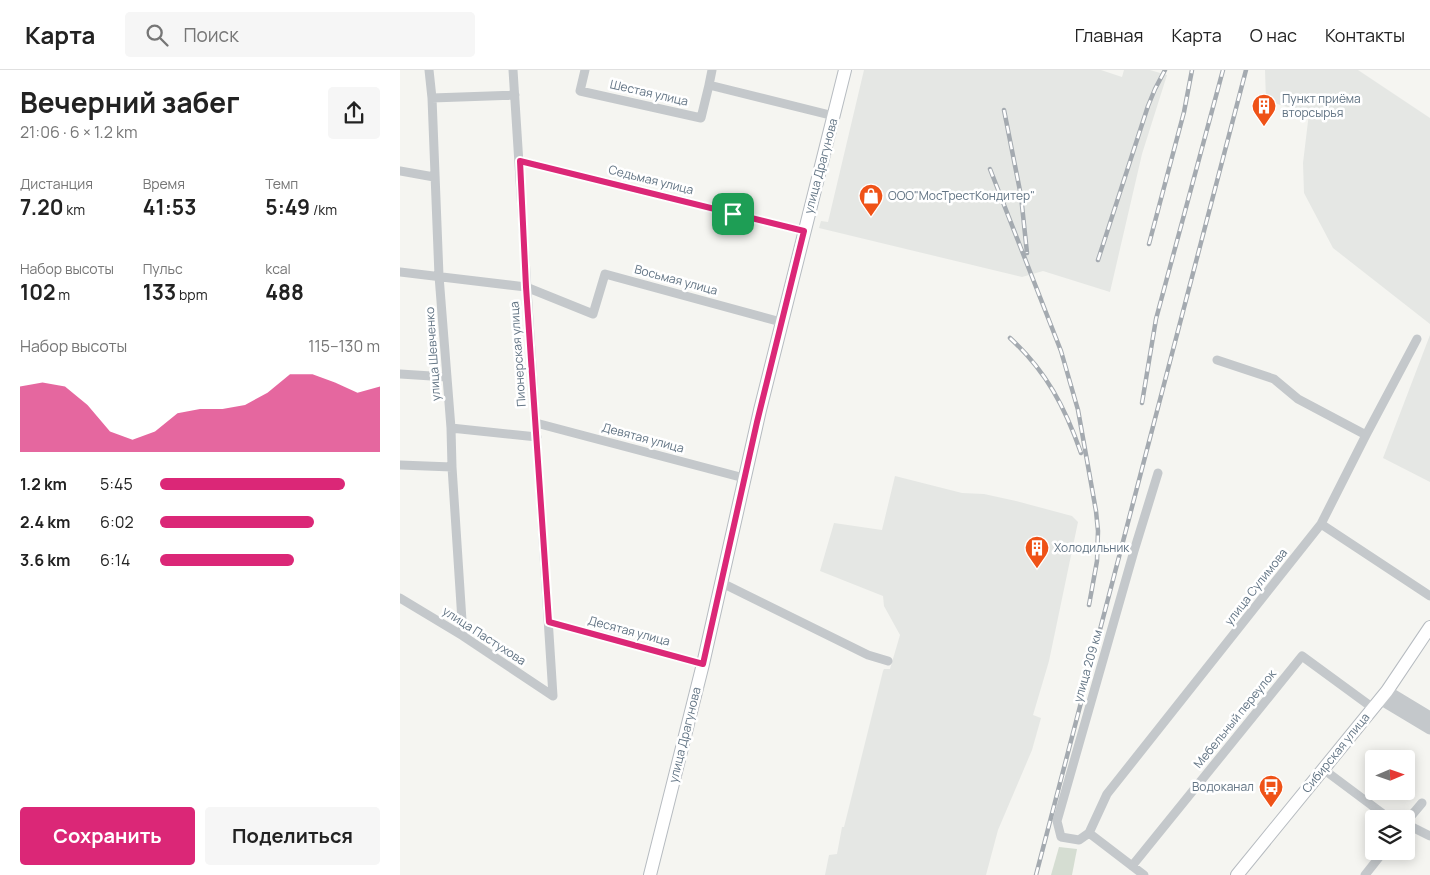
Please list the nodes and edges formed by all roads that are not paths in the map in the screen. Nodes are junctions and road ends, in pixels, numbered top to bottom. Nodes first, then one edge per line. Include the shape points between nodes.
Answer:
1 (429, 70) edge
2 (513, 70) edge
3 (585, 70) edge
4 (712, 70) edge
5 (845, 70) edge
6 (709, 85) junction
7 (515, 95) junction
8 (432, 98) junction
9 (834, 116) junction
10 (520, 161) junction
11 (400, 172) edge
12 (434, 177) junction
13 (804, 231) junction
14 (400, 272) edge
15 (439, 276) junction
16 (526, 287) junction
17 (781, 322) junction
18 (1417, 339) dead end
19 (1216, 360) dead end
20 (400, 374) edge
21 (447, 377) junction
22 (536, 423) junction
23 (451, 428) junction
24 (1366, 435) junction
25 (537, 437) junction
26 (400, 464) edge
27 (452, 467) junction
28 (1158, 473) dead end
29 (744, 478) junction
30 (1321, 524) junction
31 (722, 583) junction
32 (1430, 596) edge
33 (400, 598) edge
34 (549, 622) junction
35 (1430, 627) edge
36 (463, 636) junction
37 (888, 661) dead end
38 (703, 664) junction
39 (553, 696) joint
40 (1380, 699) junction
41 (1430, 717) edge
42 (1430, 728) edge
43 (1323, 769) junction
44 (1422, 802) dead end
45 (1378, 810) edge
46 (1415, 811) edge
47 (1415, 828) edge
48 (1089, 833) junction
49 (1430, 836) edge
50 (1377, 860) edge
51 (1132, 866) junction
52 (650, 875) edge
53 (1144, 875) edge
54 (1238, 875) edge
55 (1365, 875) edge

1 - 8 street, улица Шевченко
2 - 7 street, Пионерская улица
3 - 6 street, Шестая улица via 580,91 700,118
4 - 6 street, Шестая улица
5 - 9 main road, улица Драгунова
6 - 9 street
7 - 8 street
7 - 10 street, Пионерская улица
8 - 12 street, улица Шевченко
9 - 13 main road, улица Драгунова
10 - 13 street, Седьмая улица
10 - 16 street, Пионерская улица
11 - 12 street
12 - 15 street, улица Шевченко
13 - 17 main road, улица Драгунова
14 - 15 street
15 - 16 street
15 - 21 street, улица Шевченко
16 - 17 street, Восьмая улица via 593,314 605,274
16 - 22 street, Пионерская улица
17 - 29 main road, улица Драгунова
18 - 24 street, улица Сулимова
19 - 24 street via 1274,379 1298,399
20 - 21 street
21 - 23 street, улица Шевченко
22 - 25 street, Пионерская улица
22 - 29 street, Девятая улица
23 - 25 street
23 - 27 street, улица Шевченко
24 - 30 street, улица Сулимова
25 - 34 street, Пионерская улица
26 - 27 street
27 - 36 street, улица Шевченко
28 - 48 street, улица 209 км via 1058,821 1061,837 1079,840
29 - 31 main road, улица Драгунова
30 - 32 street
30 - 48 street, улица Сулимова via 1107,794
31 - 37 street via 868,655
31 - 38 main road, улица Драгунова
33 - 36 street, улица Пастухова
34 - 38 street, Десятая улица
34 - 39 street, Пионерская улица
35 - 40 main road, Сибирская улица
36 - 39 street, улица Пастухова
38 - 52 main road, улица Драгунова
40 - 41 street
40 - 42 street
40 - 43 main road, Сибирская улица
40 - 51 street, Мебельный переулок via 1302,656
43 - 45 street
43 - 54 main road, Сибирская улица
44 - 46 street
47 - 49 street
48 - 51 street
50 - 55 street
51 - 53 street

